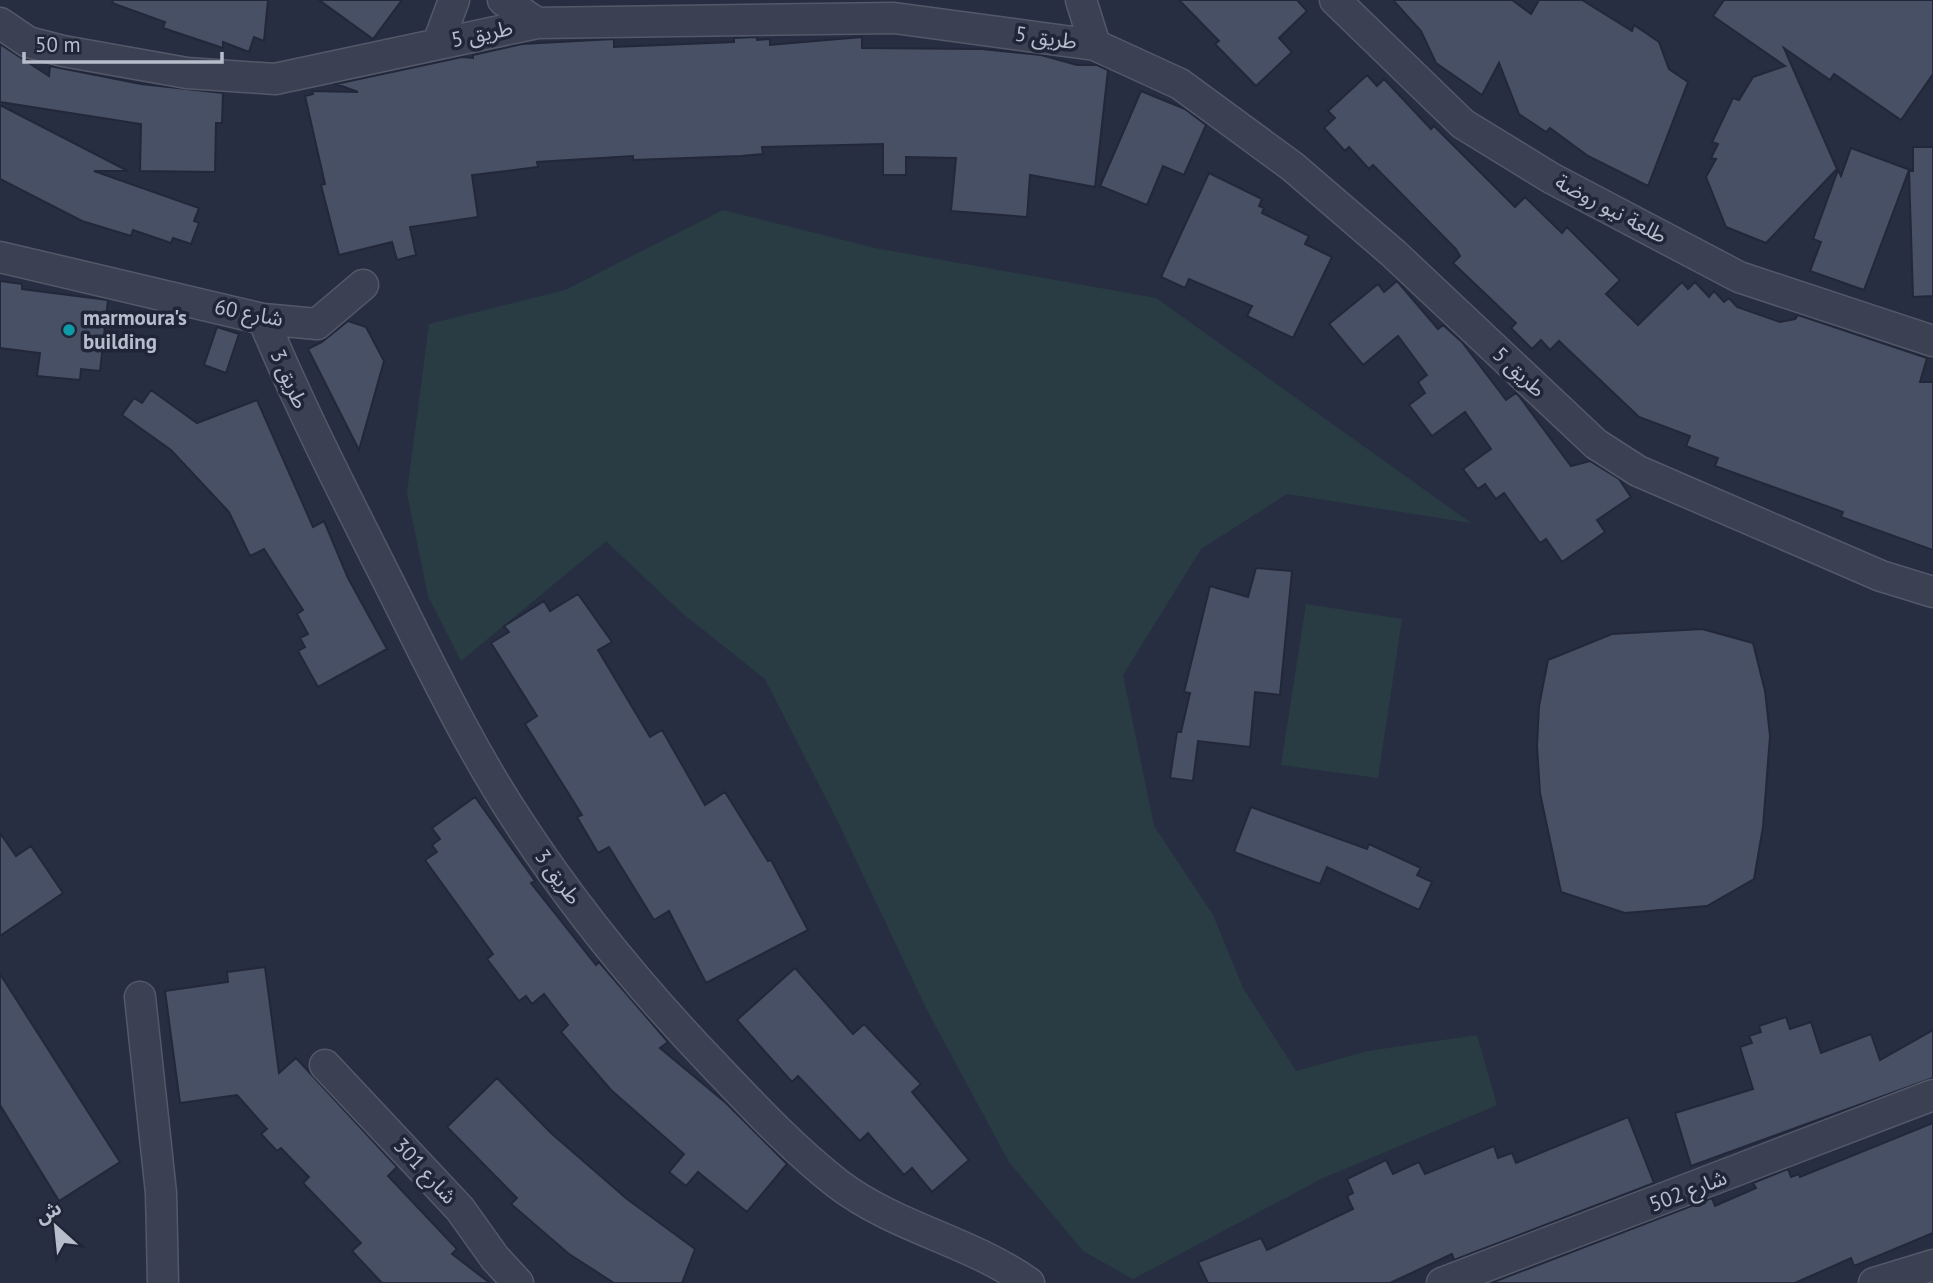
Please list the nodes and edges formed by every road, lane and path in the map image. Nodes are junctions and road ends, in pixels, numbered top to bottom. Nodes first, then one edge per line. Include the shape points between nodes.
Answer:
1 (454, 0) edge
2 (503, 0) edge
3 (1081, 0) edge
4 (1335, 0) edge
5 (886, 9) edge
6 (0, 23) edge
7 (537, 23) junction
8 (438, 43) junction
9 (1096, 45) junction
10 (0, 257) edge
11 (363, 285) dead end
12 (263, 319) junction
13 (1933, 341) edge
14 (1933, 592) edge
15 (140, 997) dead end
16 (325, 1065) dead end
17 (1933, 1095) edge
18 (1933, 1265) edge
19 (163, 1283) edge
20 (518, 1283) edge
21 (1029, 1283) edge
22 (1442, 1283) edge
23 (1874, 1283) edge

1 - 8 street
2 - 7 street
3 - 9 street
4 - 13 street, طلعة نيو روضة via 1463,124 1551,178 1739,277
5 - 7 street, طريق 5
5 - 9 street, طريق 5
6 - 8 street, طريق 5 via 27,42 63,51 187,73 275,79
7 - 8 street, طريق 5
9 - 14 street, طريق 5 via 1180,84 1293,167 1393,253 1596,444 1638,471 1881,576
10 - 12 street, شارع 60
11 - 12 street, شارع 60 via 317,324
12 - 21 street, طريق 3 via 342,492 480,758 515,817 608,946 732,1084 838,1184 874,1207 971,1249
15 - 19 street via 161,1193
16 - 20 street, شارع 301 via 460,1209
17 - 22 street, شارع 502
18 - 23 street

